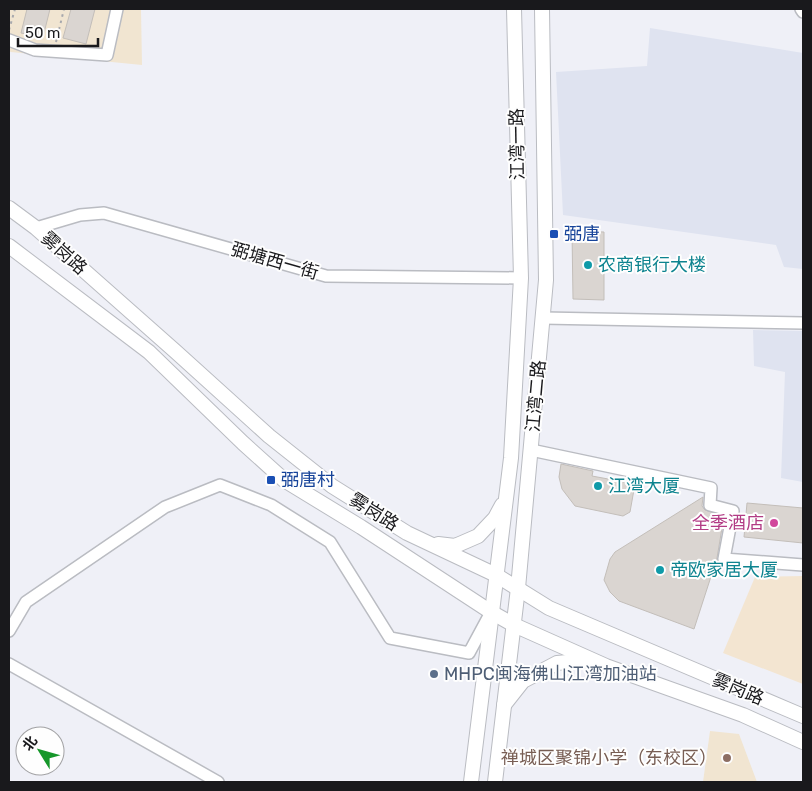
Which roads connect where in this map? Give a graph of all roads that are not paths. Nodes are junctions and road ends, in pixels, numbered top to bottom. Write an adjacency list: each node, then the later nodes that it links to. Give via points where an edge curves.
1 (117, 9): 6 (street, via 107,55 35,50)
2 (514, 9): 10 (main road, 江湾一路)
3 (542, 9): 11 (main road, 江湾二路, via 546,280)
4 (801, 9): 5 (street)
5 (803, 12)
6 (9, 40)
7 (9, 208): 8 (main road, 雾岗路)
8 (36, 228): 10 (street, 弼塘西一街, via 104,213 326,276); 15 (main road, 雾岗路, via 269,436 332,486)
9 (9, 246): 19 (main road, 雾岗路, via 149,352 284,480)
10 (520, 278): 14 (main road, 江湾二路, via 511,458)
11 (543, 318): 12 (street); 13 (main road, 江湾二路)
12 (803, 323)
13 (531, 450): 16 (street, via 711,488 710,505 734,511 724,559); 18 (main road, 江湾二路)
14 (506, 496): 15 (main road, via 495,518 478,536 455,546); 17 (main road, 江湾二路)
15 (427, 542): 17 (main road, 雾岗路)
16 (803, 565)
17 (496, 576): 18 (main road, 雾岗路); 19 (main road, 江湾二路)
18 (518, 588): 20 (main road, 江湾二路); 25 (main road, 雾岗路, via 549,608)
19 (492, 612): 20 (main road, 雾岗路); 21 (street, via 469,653 390,638 330,542 271,505 220,485 166,507 26,602); 28 (main road, 江湾二路)
20 (514, 625): 22 (main road, 雾岗路); 24 (main road, 江湾二路)
21 (9, 631)
22 (591, 659): 24 (main road, via 557,663 523,681); 26 (main road, 雾岗路, via 743,715)
23 (9, 664): 27 (street)
24 (504, 706): 29 (main road, 江湾二路)
25 (803, 716)
26 (803, 742)
27 (218, 782)
28 (471, 782)
29 (495, 782)

